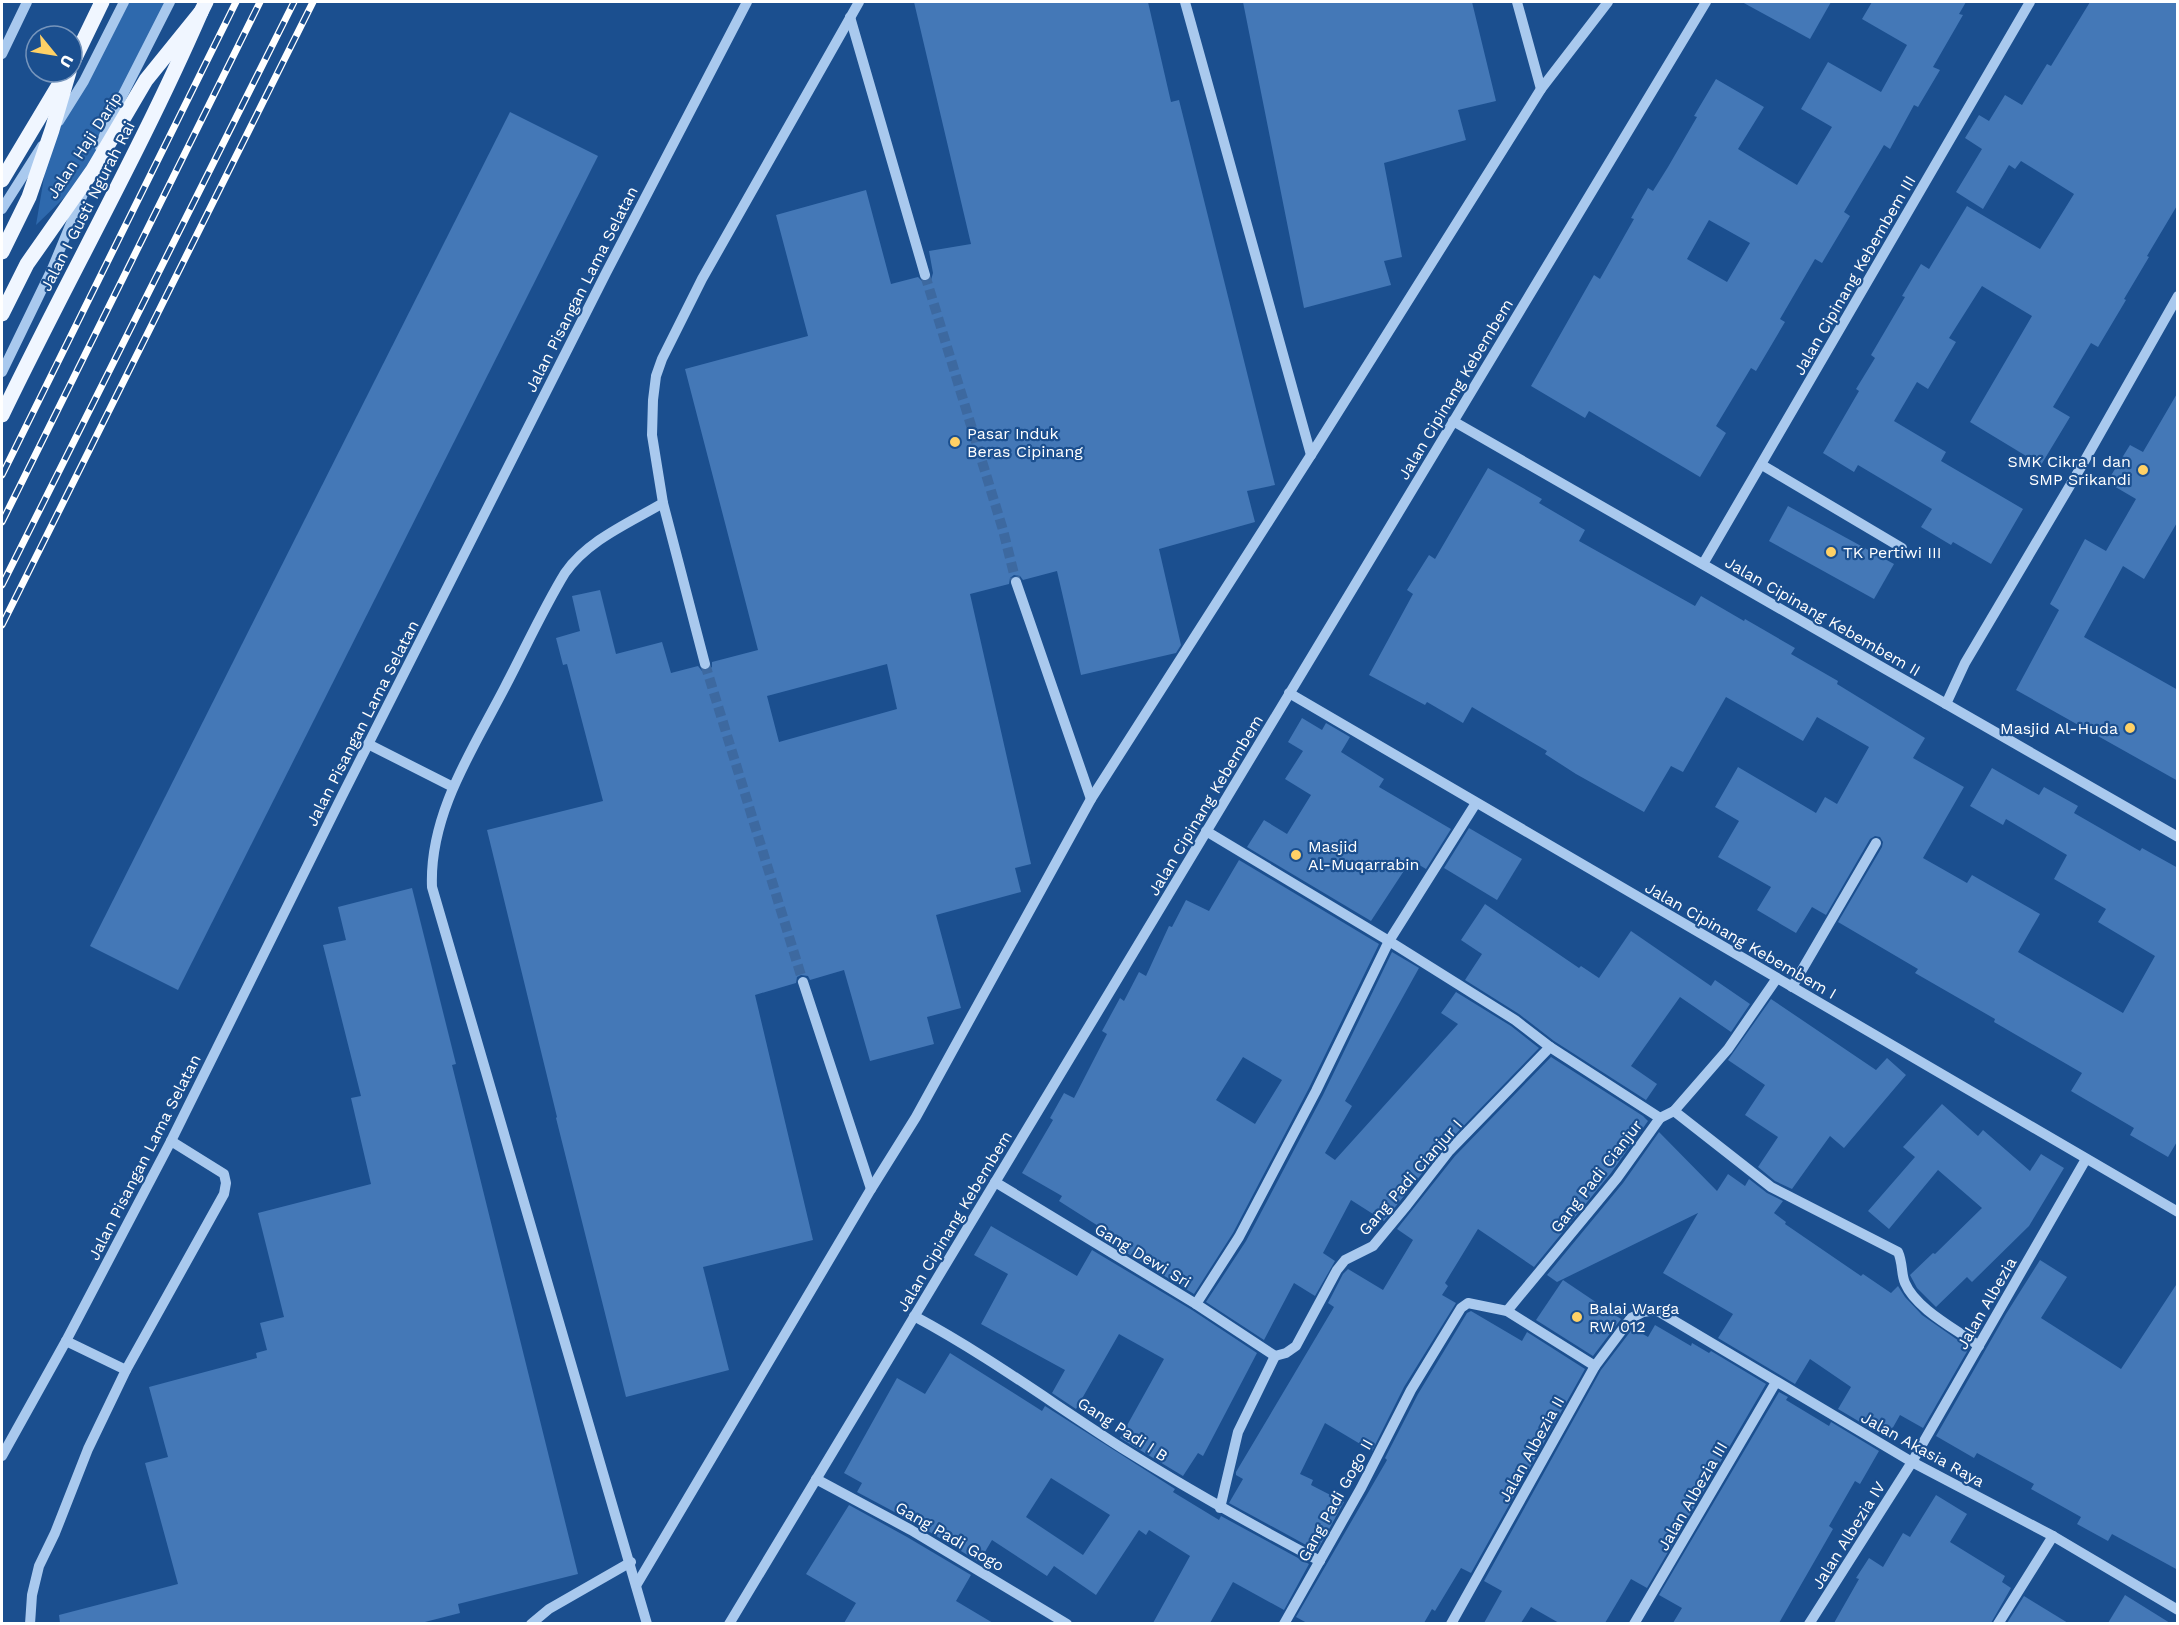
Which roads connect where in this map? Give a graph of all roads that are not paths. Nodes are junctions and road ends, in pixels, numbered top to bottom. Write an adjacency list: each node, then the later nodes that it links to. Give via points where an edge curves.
1 (27, 2): 15 (street)
2 (102, 2): 14 (main road)
3 (124, 2): 19 (street, via 84,81)
4 (170, 2): 20 (street, via 109,122)
5 (747, 2): 39 (street, Jalan Pisangan Lama Selatan)
6 (859, 2): 13 (street)
7 (1185, 2): 30 (street)
8 (1516, 2): 18 (street)
9 (1608, 2): 18 (street)
10 (1706, 2): 29 (street, Jalan Cipinang Kebembem)
11 (2030, 2): 31 (street, Jalan Cipinang Kebembem III)
12 (203, 7): 20 (main road, Jalan Haji Darip, via 146,80); 28 (main road, Jalan I Gusti Ngurah Rai, via 175,71)
13 (850, 17): 24 (street); 32 (street, via 702,279 662,359 656,376 652,435)
14 (84, 39)
15 (2, 54)
16 (61, 84): 21 (main road)
17 (65, 84): 19 (main road, Jalan Haji Darip)
18 (1541, 89): 30 (street)
19 (52, 130): 22 (street); 23 (main road, Jalan Haji Darip, via 29,197)
20 (93, 170): 26 (main road, Jalan Haji Darip, via 27,264); 27 (street, via 52,269)
21 (2, 180)
22 (2, 209)
23 (2, 252)
24 (925, 275)
25 (2178, 296): 38 (street, via 1965,663)
26 (2, 314)
27 (2, 372)
28 (2, 416)
29 (1453, 421): 34 (street, Jalan Cipinang Kebembem II); 37 (street, Jalan Cipinang Kebembem)
30 (1311, 455): 41 (street)
31 (1762, 465): 33 (street); 34 (street, Jalan Cipinang Kebembem III)
32 (663, 503): 36 (street); 40 (street, via 599,540 572,564)
33 (1902, 548)
34 (1703, 564): 38 (street, Jalan Cipinang Kebembem II)
35 (1016, 582): 41 (street)
36 (705, 664)
37 (1289, 693): 42 (street, Jalan Cipinang Kebembem I); 43 (street, Jalan Cipinang Kebembem)
38 (1946, 704): 44 (street, Jalan Cipinang Kebembem II)
39 (368, 744): 40 (street); 53 (street, Jalan Pisangan Lama Selatan)
40 (453, 787): 74 (street, via 435,839 432,887)
41 (1091, 799): 56 (street, via 916,1117)
42 (1476, 802): 46 (street); 47 (street, Jalan Cipinang Kebembem I)
43 (1206, 831): 46 (street); 55 (street, Jalan Cipinang Kebembem)
44 (2178, 837)
45 (1876, 843): 49 (street)
46 (1389, 941): 50 (street, via 1515,1020); 58 (street, via 1245,1227)
47 (1777, 978): 49 (street, Jalan Cipinang Kebembem I); 51 (street, Gang Padi Cianjur, via 1728,1048)
48 (803, 981): 56 (street)
49 (1792, 987): 54 (street, Jalan Cipinang Kebembem I)
50 (1550, 1047): 52 (street); 64 (street, Gang Padi Cianjur I, via 1449,1151 1372,1246 1345,1260 1296,1346)
51 (1674, 1111): 52 (street, Gang Padi Cianjur); 63 (street, via 1771,1187 1898,1251 1904,1281 1914,1298)
52 (1660, 1118): 60 (street, Gang Padi Cianjur, via 1617,1178)
53 (171, 1141): 62 (street, Jalan Pisangan Lama Selatan); 66 (street, via 224,1174 224,1194)
54 (2086, 1159): 57 (street, Jalan Cipinang Kebembem I); 63 (street, Jalan Albezia)
55 (995, 1182): 58 (street, Gang Dewi Sri); 61 (street, Jalan Cipinang Kebembem)
56 (871, 1189): 75 (street)
57 (2178, 1212)
58 (1196, 1304): 64 (street, Gang Dewi Sri)
59 (1656, 1310): 65 (street, Jalan Albezia II, via 1631,1318); 67 (street, Jalan Akasia Raya)
60 (1506, 1311): 65 (street, Gang Padi Gogo II); 73 (street, Gang Padi Gogo II, via 1468,1303 1461,1308 1411,1390)
61 (914, 1316): 70 (street, Jalan Cipinang Kebembem); 71 (street, Gang Padi I B)
62 (66, 1341): 66 (street); 68 (street, Jalan Pisangan Lama Selatan)
63 (1979, 1346): 69 (street, Jalan Albezia)
64 (1275, 1356): 71 (street, via 1238,1432)
65 (1595, 1366): 84 (street, Jalan Albezia II)
66 (126, 1370): 78 (street, via 39,1566)
67 (1776, 1382): 69 (street, Jalan Akasia Raya); 85 (street, Jalan Albezia III)
68 (2, 1456)
69 (1911, 1462): 72 (street, Jalan Akasia Raya); 86 (street, Jalan Albezia IV)
70 (816, 1479): 77 (street, Gang Padi Gogo, via 911,1530); 81 (street, Jalan Cipinang Kebembem)
71 (1220, 1508): 73 (street, Gang Padi I B)
72 (2053, 1536): 76 (street, Jalan Akasia Raya); 87 (street)
73 (1320, 1561): 83 (street, Gang Padi Gogo II)
74 (631, 1562): 75 (street); 79 (street, via 549,1608)
75 (637, 1584): 80 (street)
76 (2178, 1610)
77 (1054, 1620): 82 (street, Gang Padi Gogo)
78 (30, 1623)
79 (531, 1623)
80 (647, 1623)
81 (729, 1623)
82 (1067, 1623)
83 (1284, 1623)
84 (1451, 1623)
85 (1634, 1623)
86 (1809, 1623)
87 (1998, 1623)

